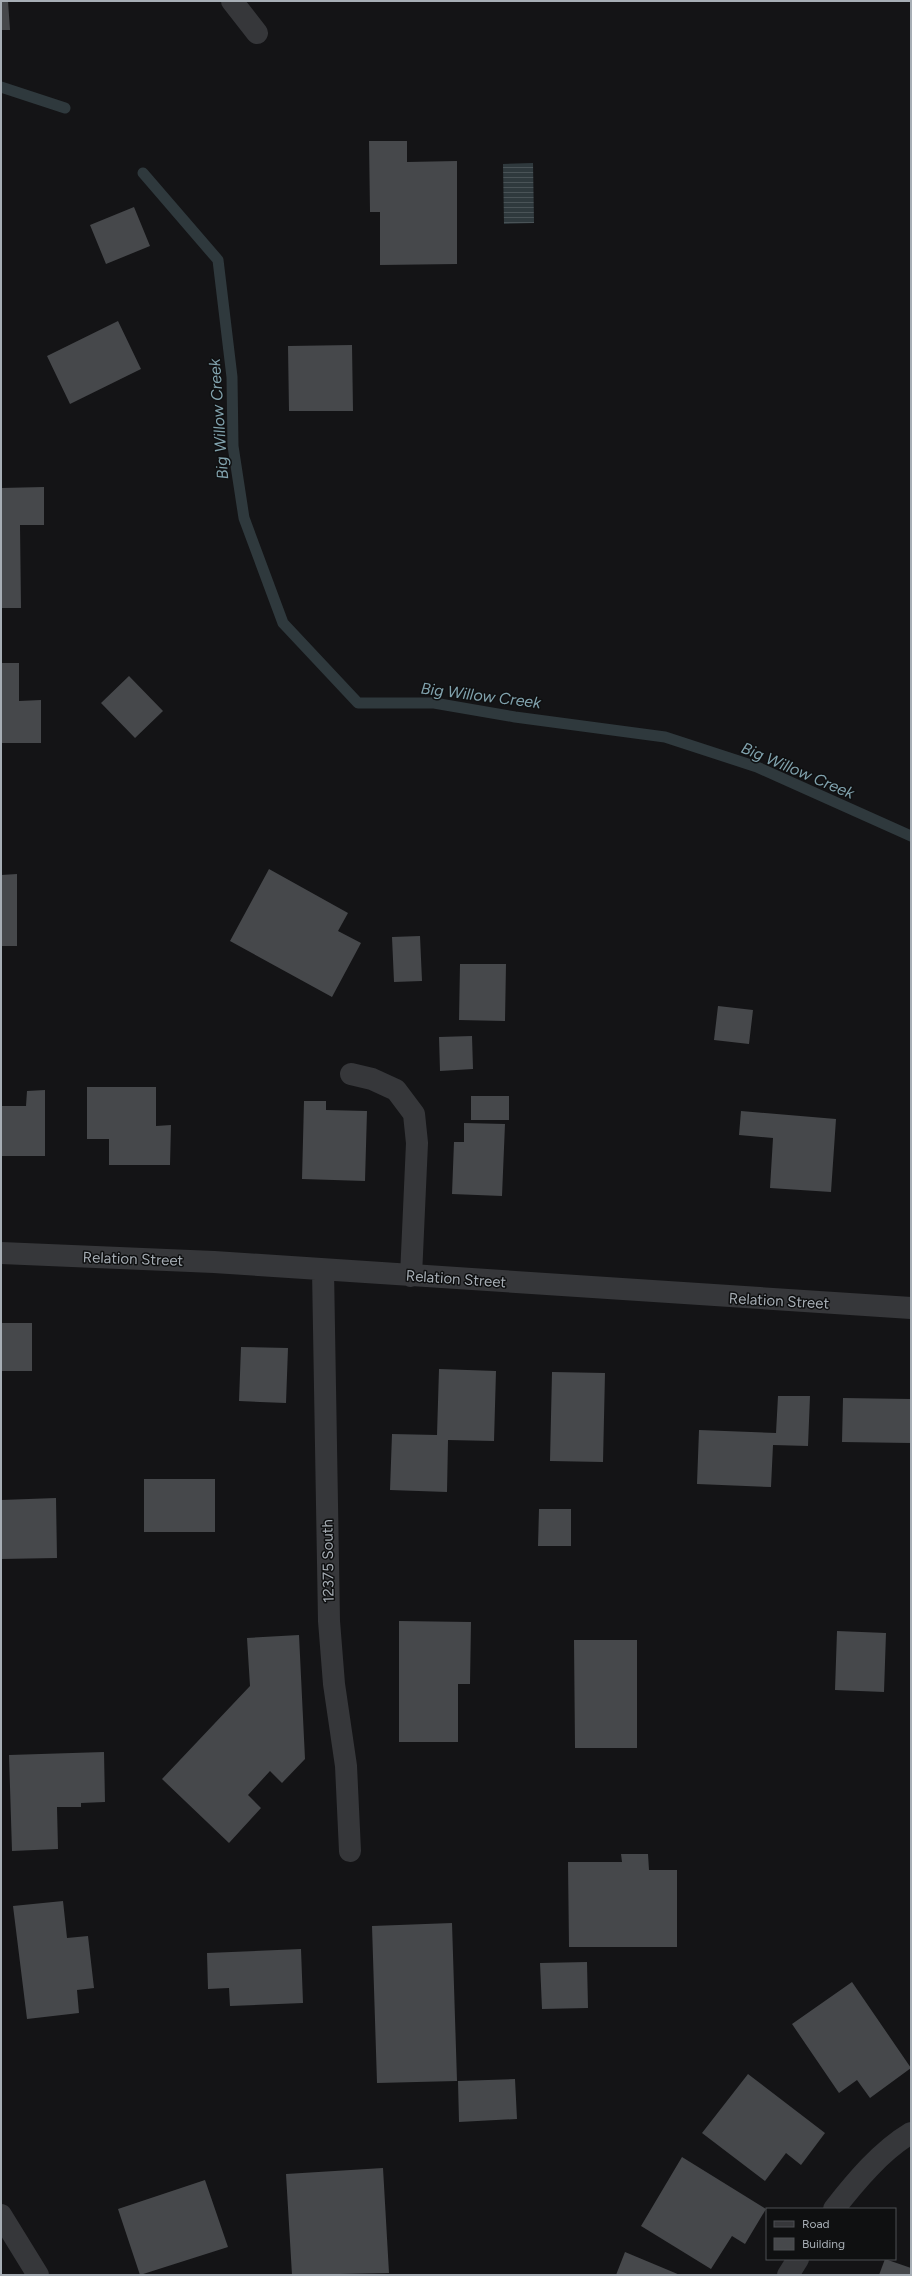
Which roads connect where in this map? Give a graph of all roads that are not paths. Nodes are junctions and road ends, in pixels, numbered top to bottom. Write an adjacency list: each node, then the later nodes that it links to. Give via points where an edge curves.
1 (232, 1): 2 (street)
2 (257, 33)
3 (351, 1074): 6 (street, via 372,1078 396,1090 414,1114 417,1143)
4 (1, 1253): 5 (street, Relation Street, via 214,1262)
5 (323, 1270): 6 (street, Relation Street); 8 (street, 12375 South, via 329,1621 334,1684 346,1766)
6 (411, 1276): 7 (street, Relation Street)
7 (911, 1308)
8 (350, 1851)
9 (911, 2133): 10 (street, via 895,2142)
10 (835, 2208)
11 (1, 2215): 13 (street)
12 (797, 2260): 14 (street)
13 (38, 2275)
14 (788, 2275)

